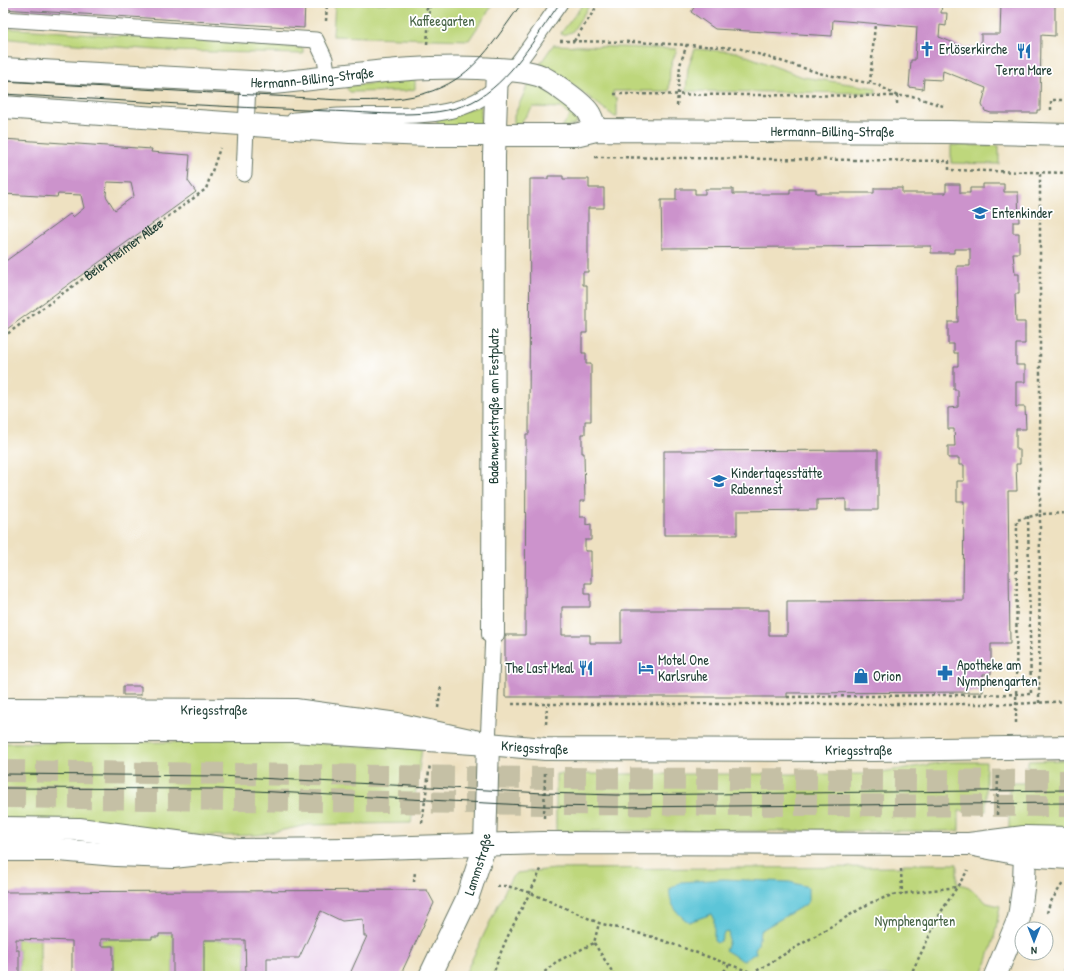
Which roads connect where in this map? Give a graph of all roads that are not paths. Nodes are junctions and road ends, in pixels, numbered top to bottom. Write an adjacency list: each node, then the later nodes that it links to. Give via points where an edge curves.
1 (560, 3): 4 (lane)
2 (3, 20): 5 (lane, via 316,40 325,59)
3 (3, 69): 6 (main road, Hermann-Billing-Straße)
4 (502, 75): 5 (main road, Hermann-Billing-Straße, via 406,68); 8 (lane, via 475,101 446,112); 9 (main road, Hermann-Billing-Straße, via 526,72 548,80 589,112); 10 (main road, Badenwerkstraße am Festplatz)
5 (328, 77): 6 (main road, Hermann-Billing-Straße)
6 (248, 83): 8 (lane)
7 (3, 107): 8 (main road, Hermann-Billing-Straße)
8 (246, 123): 10 (main road, Hermann-Billing-Straße, via 350,132); 12 (lane)
9 (596, 130): 10 (main road, Hermann-Billing-Straße, via 575,135); 11 (main road, Hermann-Billing-Straße, via 898,131)
10 (495, 135): 13 (main road, Badenwerkstraße am Festplatz)
11 (1069, 135)
12 (244, 174)
13 (493, 634): 17 (lane, Badenwerkstraße am Festplatz)
14 (3, 710): 16 (main road, Kriegsstraße, via 295,710)
15 (3, 731): 16 (main road, via 293,731)
16 (433, 736): 17 (main road, Kriegsstraße)
17 (488, 744): 18 (main road, Kriegsstraße, via 546,749 875,750); 22 (main road, Lammstraße)
18 (1069, 747)
19 (3, 828): 24 (main road, via 79,829)
20 (1069, 838): 21 (main road, via 1024,837)
21 (969, 844): 22 (main road); 25 (main road)
22 (485, 845): 24 (main road); 27 (main road, Lammstraße, via 471,886)
23 (3, 850): 24 (main road, via 59,850 116,856 172,857)
24 (237, 850)
25 (1025, 855): 26 (main road); 28 (main road, via 1019,918)
26 (1069, 858)
27 (430, 976)
28 (995, 976)

